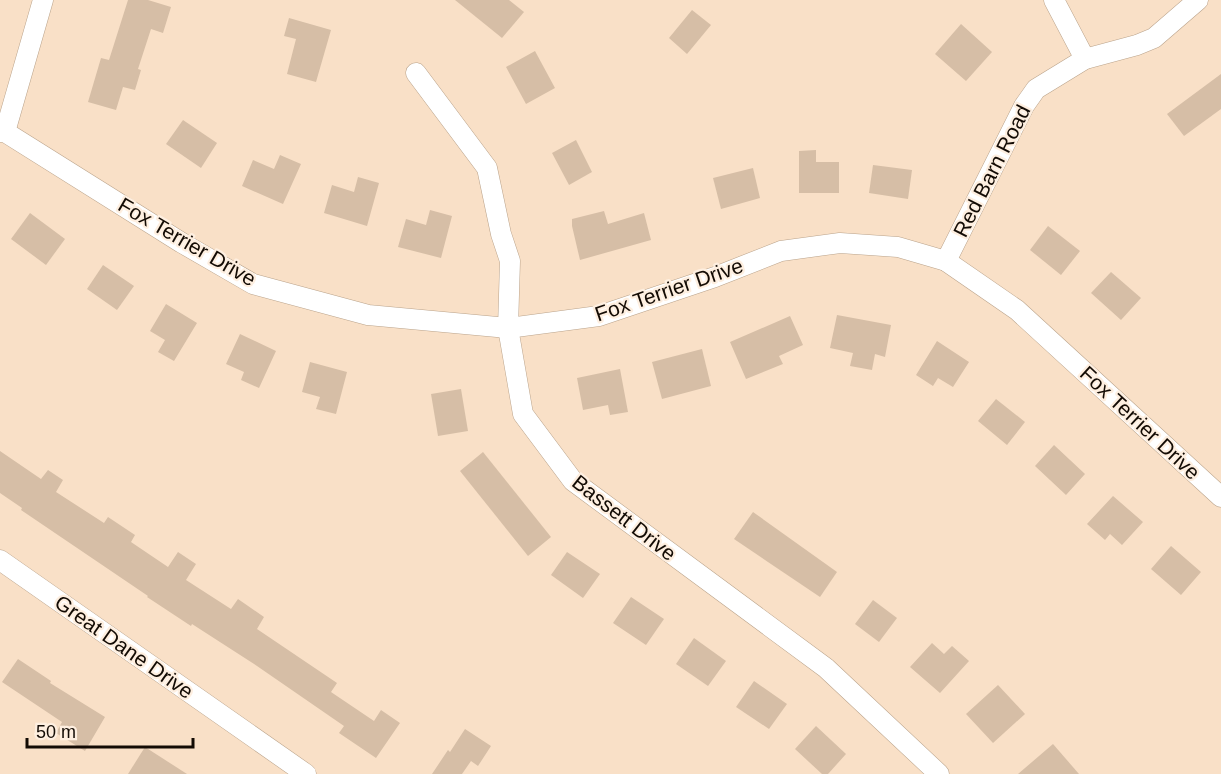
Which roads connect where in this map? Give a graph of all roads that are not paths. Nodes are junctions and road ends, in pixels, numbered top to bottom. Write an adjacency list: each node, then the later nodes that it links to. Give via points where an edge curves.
1 (43, 0): 6 (street)
2 (1054, 0): 4 (street)
3 (1198, 0): 4 (street, Red Barn Road, via 1154,38)
4 (1085, 59): 7 (street, Red Barn Road, via 1036,89 1024,106)
5 (416, 73): 8 (street, Bassett Drive, via 487,168 510,261)
6 (2, 132): 8 (street, Fox Terrier Drive, via 253,284 368,315)
7 (946, 261): 8 (street, Fox Terrier Drive, via 898,247 840,243 781,251 599,316); 9 (street, Fox Terrier Drive, via 1017,310)
8 (508, 328): 12 (street, Bassett Drive, via 523,414 573,481 826,668)
9 (1221, 497)
10 (0, 560): 11 (street, Great Dane Drive)
11 (306, 774)
12 (939, 774)

